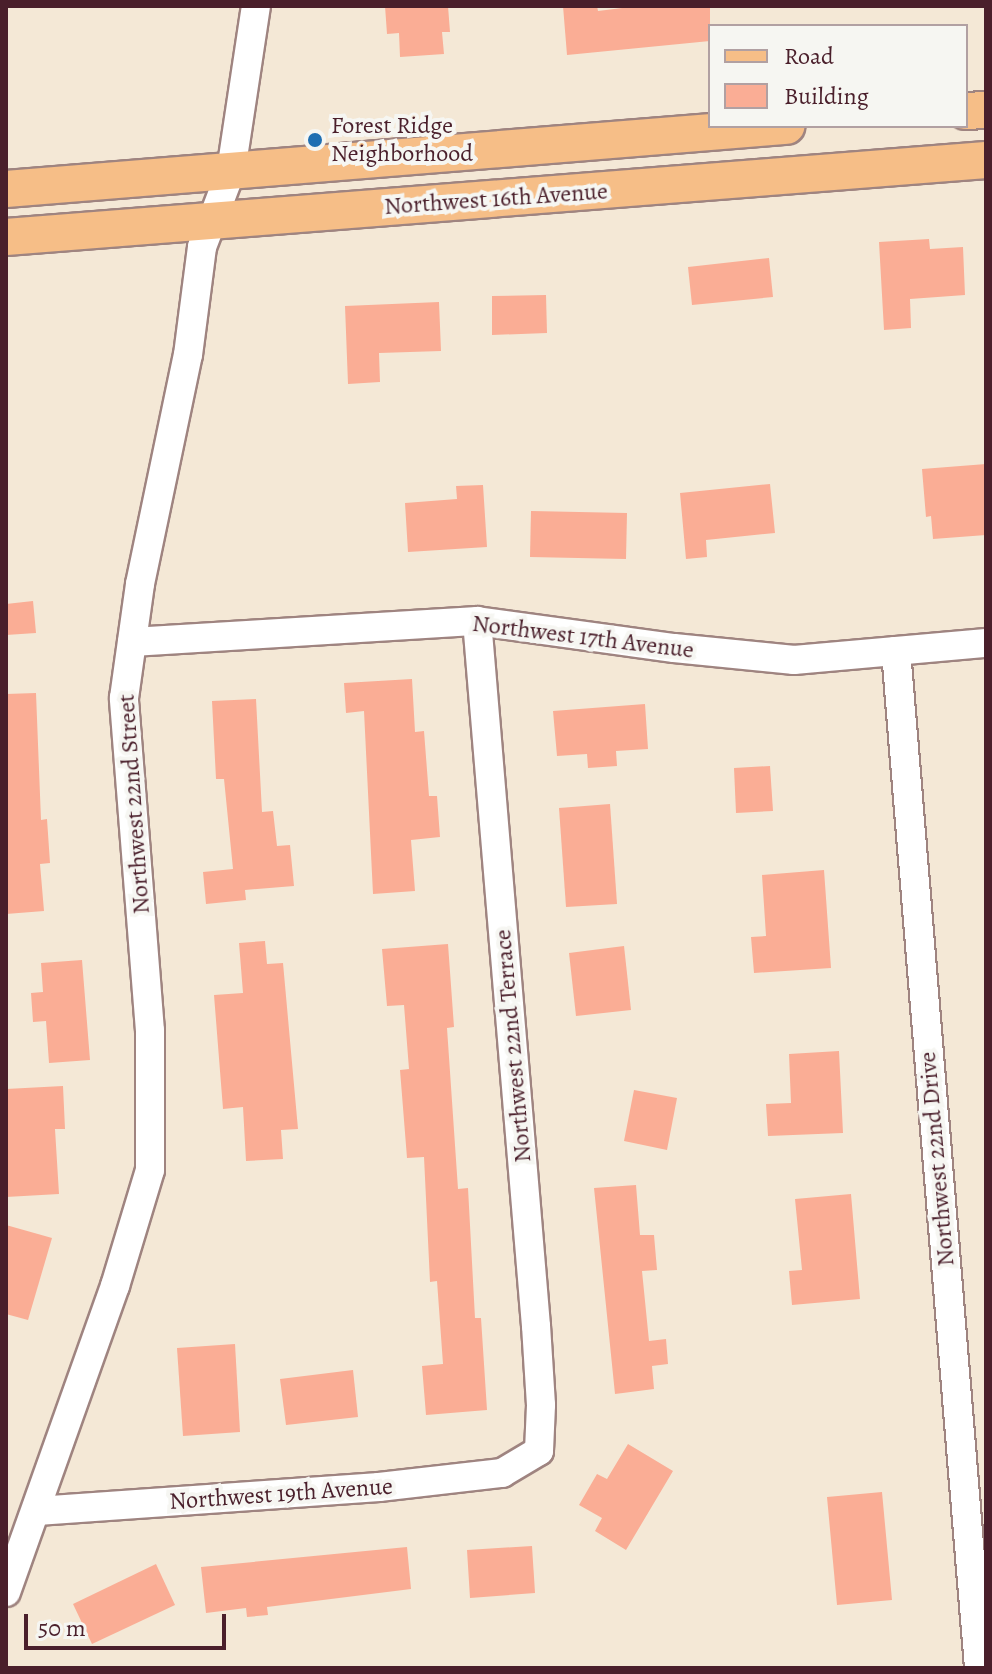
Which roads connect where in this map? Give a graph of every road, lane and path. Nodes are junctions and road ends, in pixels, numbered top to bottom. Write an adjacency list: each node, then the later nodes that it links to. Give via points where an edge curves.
1 (256, 6): 5 (street, Northwest 22nd Street)
2 (762, 128): 5 (main road, Northwest 16th Avenue)
3 (774, 128): 6 (main road)
4 (986, 160): 6 (main road, Northwest 16th Avenue)
5 (231, 171): 7 (main road, Northwest 16th Avenue); 8 (street, Northwest 22nd Street)
6 (779, 177): 8 (main road, Northwest 16th Avenue)
7 (6, 189)
8 (213, 219): 9 (main road, Northwest 16th Avenue); 11 (street, Northwest 22nd Street, via 202,247 188,355)
9 (6, 237)
10 (477, 621): 11 (street, Northwest 17th Avenue); 13 (street, Northwest 17th Avenue, via 794,660); 14 (street, Northwest 22nd Terrace, via 541,1405 539,1451)
11 (132, 642): 15 (street, Northwest 22nd Street, via 124,698 150,1031 150,1170)
12 (986, 643): 13 (street, Northwest 17th Avenue)
13 (896, 651): 17 (street, Northwest 22nd Drive)
14 (521, 1462): 15 (street, Northwest 19th Avenue, via 502,1473 379,1487)
15 (37, 1511): 16 (street, Northwest 22nd Street)
16 (6, 1592)
17 (979, 1668)

